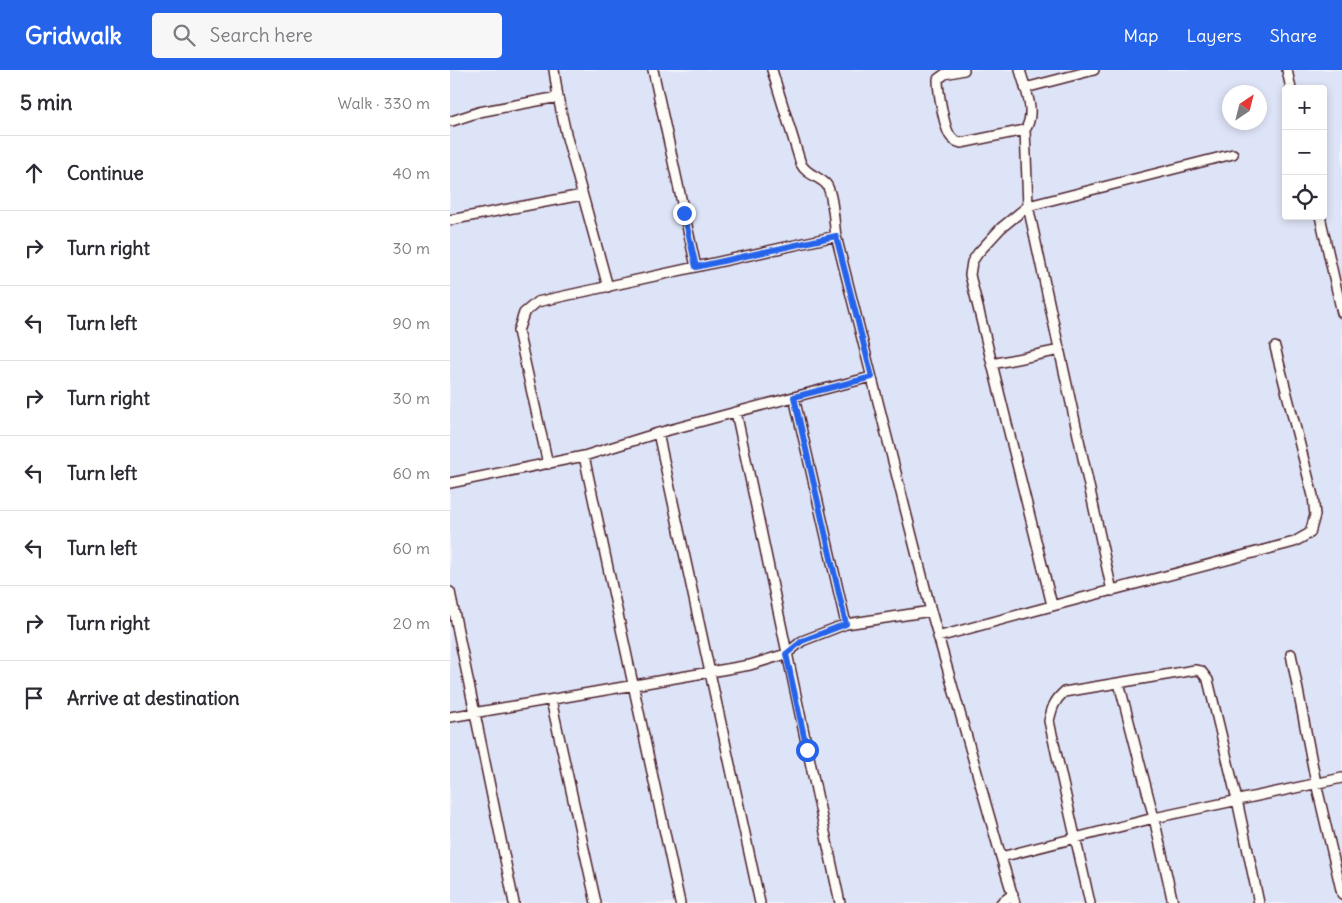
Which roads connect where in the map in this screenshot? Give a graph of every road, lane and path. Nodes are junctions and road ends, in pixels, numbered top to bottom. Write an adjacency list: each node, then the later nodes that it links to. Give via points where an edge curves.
1 (554, 70): 10 (lane)
2 (653, 70): 19 (lane)
3 (772, 70): 18 (lane, via 801,164 829,190)
4 (964, 70): 12 (lane, via 938,79 938,91 951,137 961,144)
5 (1020, 70): 9 (lane)
6 (1095, 70): 9 (lane)
7 (1287, 70): 8 (lane)
8 (1290, 85)
9 (1025, 88): 12 (lane, via 1032,112)
10 (558, 96): 11 (lane, via 479,112); 14 (lane)
11 (452, 121)
12 (1025, 130): 15 (lane)
13 (1233, 154): 15 (lane)
14 (582, 195): 16 (lane); 20 (lane)
15 (1028, 206): 23 (lane); 24 (lane, via 1001,228 972,262 970,275)
16 (450, 220)
17 (1321, 220): 21 (lane)
18 (836, 236): 19 (lane); 25 (lane)
19 (696, 267): 20 (lane)
20 (608, 286): 30 (lane, via 537,302 524,314 518,331)
21 (1342, 313)
22 (1275, 347): 32 (lane, via 1313,496 1314,515 1310,533 1294,542)
23 (1060, 350): 24 (lane); 32 (lane)
24 (992, 364): 34 (lane)
25 (872, 377): 26 (lane); 35 (lane)
26 (794, 397): 27 (lane); 36 (lane)
27 (736, 412): 28 (lane); 38 (lane)
28 (658, 433): 29 (lane); 40 (lane)
29 (584, 456): 30 (lane); 42 (lane)
30 (548, 464): 31 (lane)
31 (450, 483)
32 (1112, 590): 34 (lane)
33 (450, 592): 44 (lane)
34 (1052, 605): 37 (lane)
35 (931, 611): 36 (lane); 37 (lane)
36 (846, 624): 38 (lane, via 802,641)
37 (938, 637): 51 (lane)
38 (786, 654): 40 (lane, via 750,665); 58 (lane)
39 (1291, 654): 47 (lane)
40 (709, 672): 42 (lane); 57 (lane)
41 (1119, 683): 48 (lane, via 1195,670 1206,675); 49 (lane); 50 (lane, via 1064,692 1052,706 1048,721)
42 (634, 686): 43 (lane); 56 (lane)
43 (550, 700): 44 (lane); 55 (lane)
44 (474, 714): 45 (lane); 54 (lane)
45 (450, 717)
46 (1342, 778): 47 (lane)
47 (1316, 783): 48 (lane); 52 (lane)
48 (1237, 800): 49 (lane); 62 (lane)
49 (1154, 818): 50 (lane); 61 (lane)
50 (1075, 838): 51 (lane); 60 (lane)
51 (1000, 857): 53 (lane)
52 (1342, 894)
53 (1014, 898): 59 (lane)
54 (514, 903)
55 (596, 903)
56 (680, 903)
57 (760, 903)
58 (840, 903)
59 (1001, 903)
60 (1090, 903)
61 (1173, 903)
62 (1259, 903)

